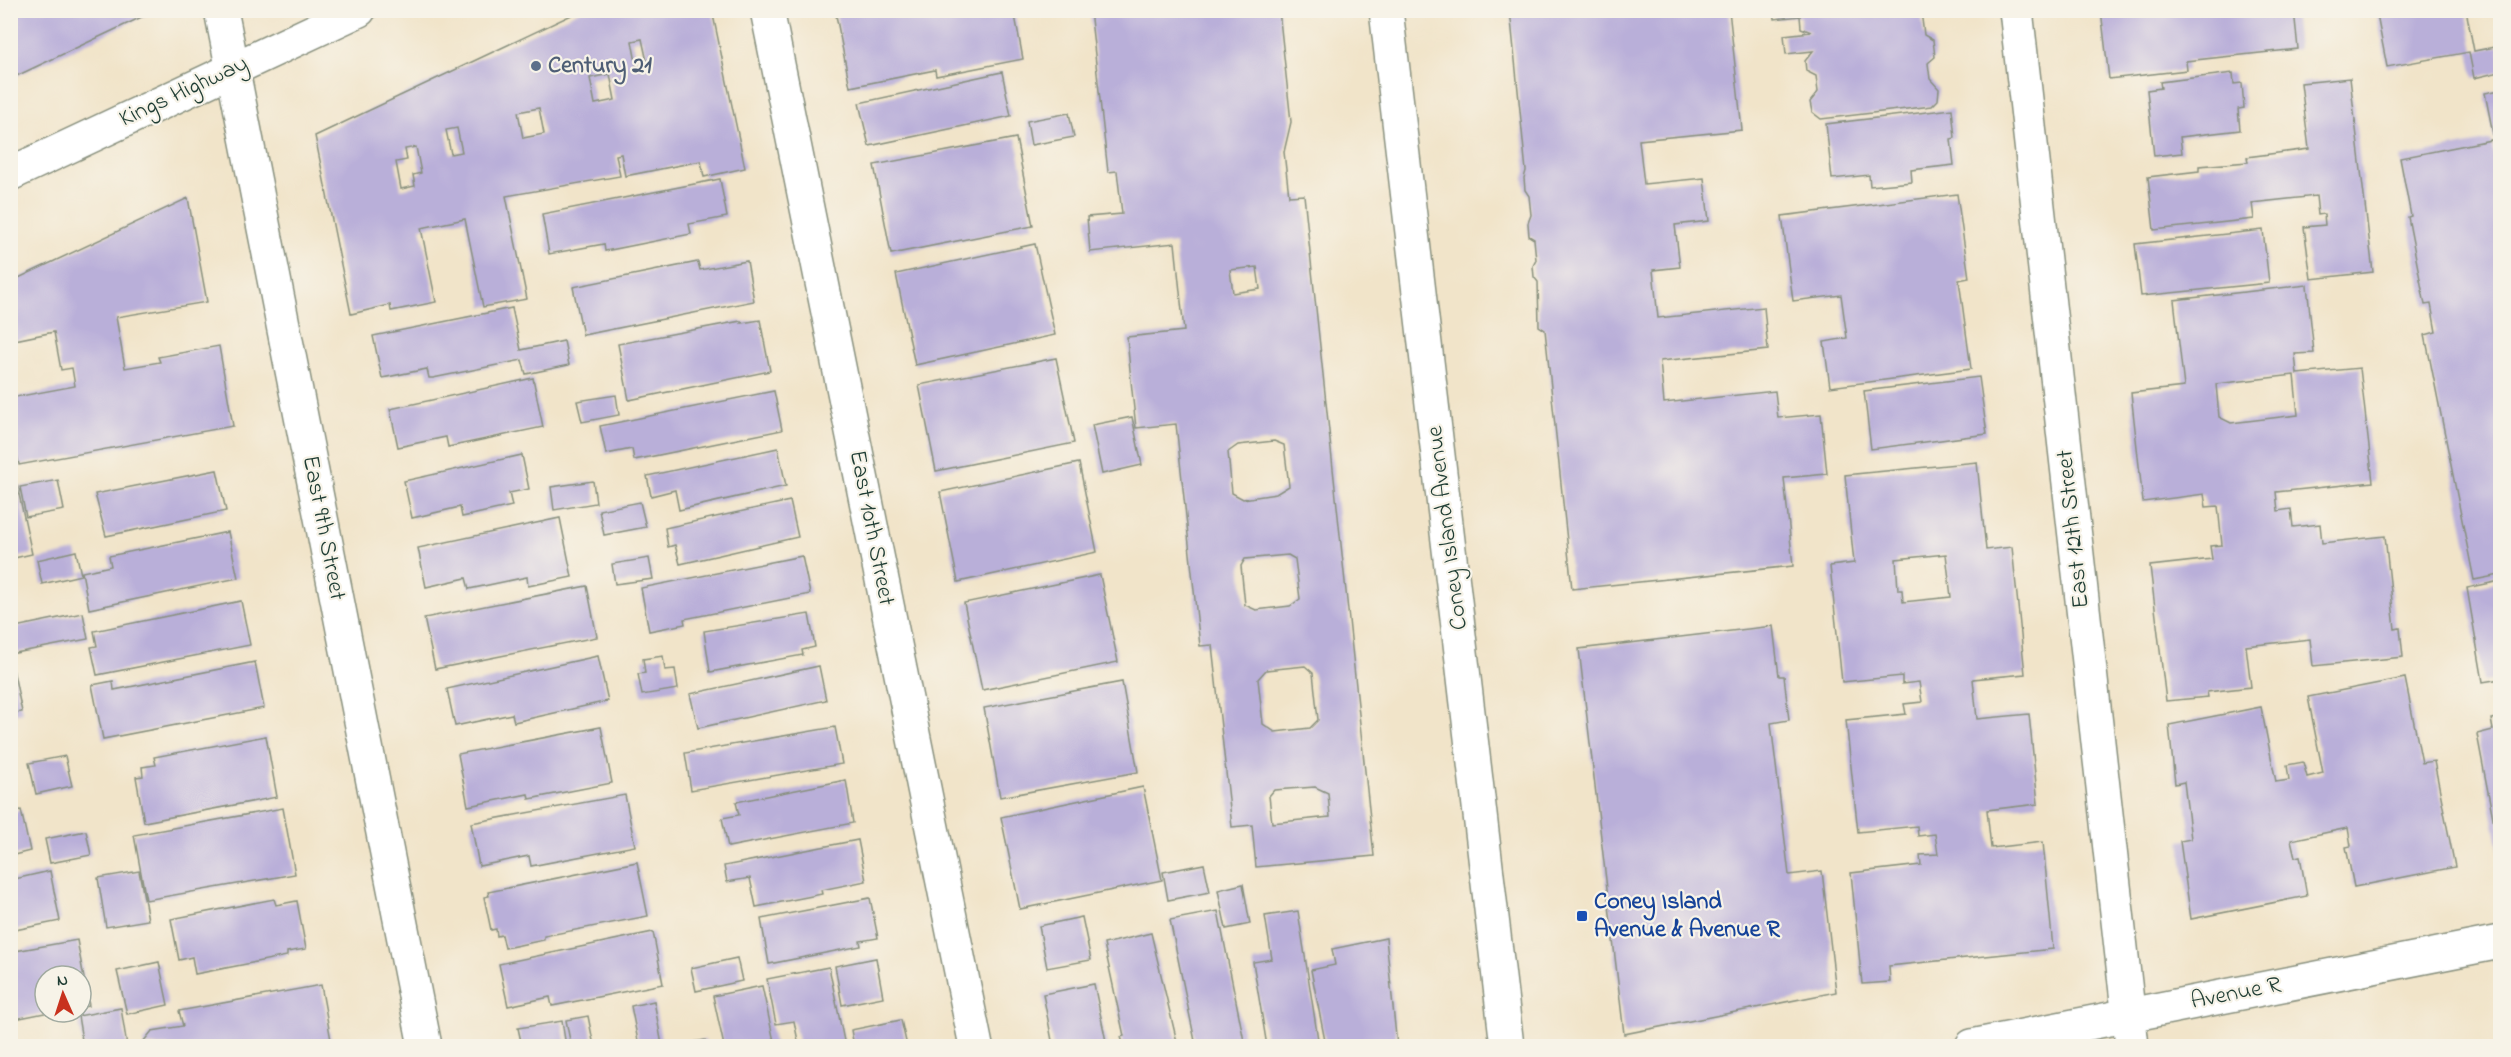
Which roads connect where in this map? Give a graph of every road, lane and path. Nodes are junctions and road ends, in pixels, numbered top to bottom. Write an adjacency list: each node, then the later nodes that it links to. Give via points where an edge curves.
1 (221, 10): 6 (street, East 9th Street)
2 (359, 10): 6 (street, Kings Highway)
3 (767, 10): 11 (street, East 10th Street)
4 (1386, 10): 12 (street, Coney Island Avenue)
5 (2016, 10): 9 (street, East 12th Street)
6 (232, 69): 7 (street, Kings Highway); 10 (street, East 9th Street)
7 (10, 174)
8 (2500, 942): 9 (street, Avenue R)
9 (2130, 1031): 13 (street, Avenue R)
10 (425, 1047)
11 (976, 1047)
12 (1507, 1047)
13 (1972, 1047)

